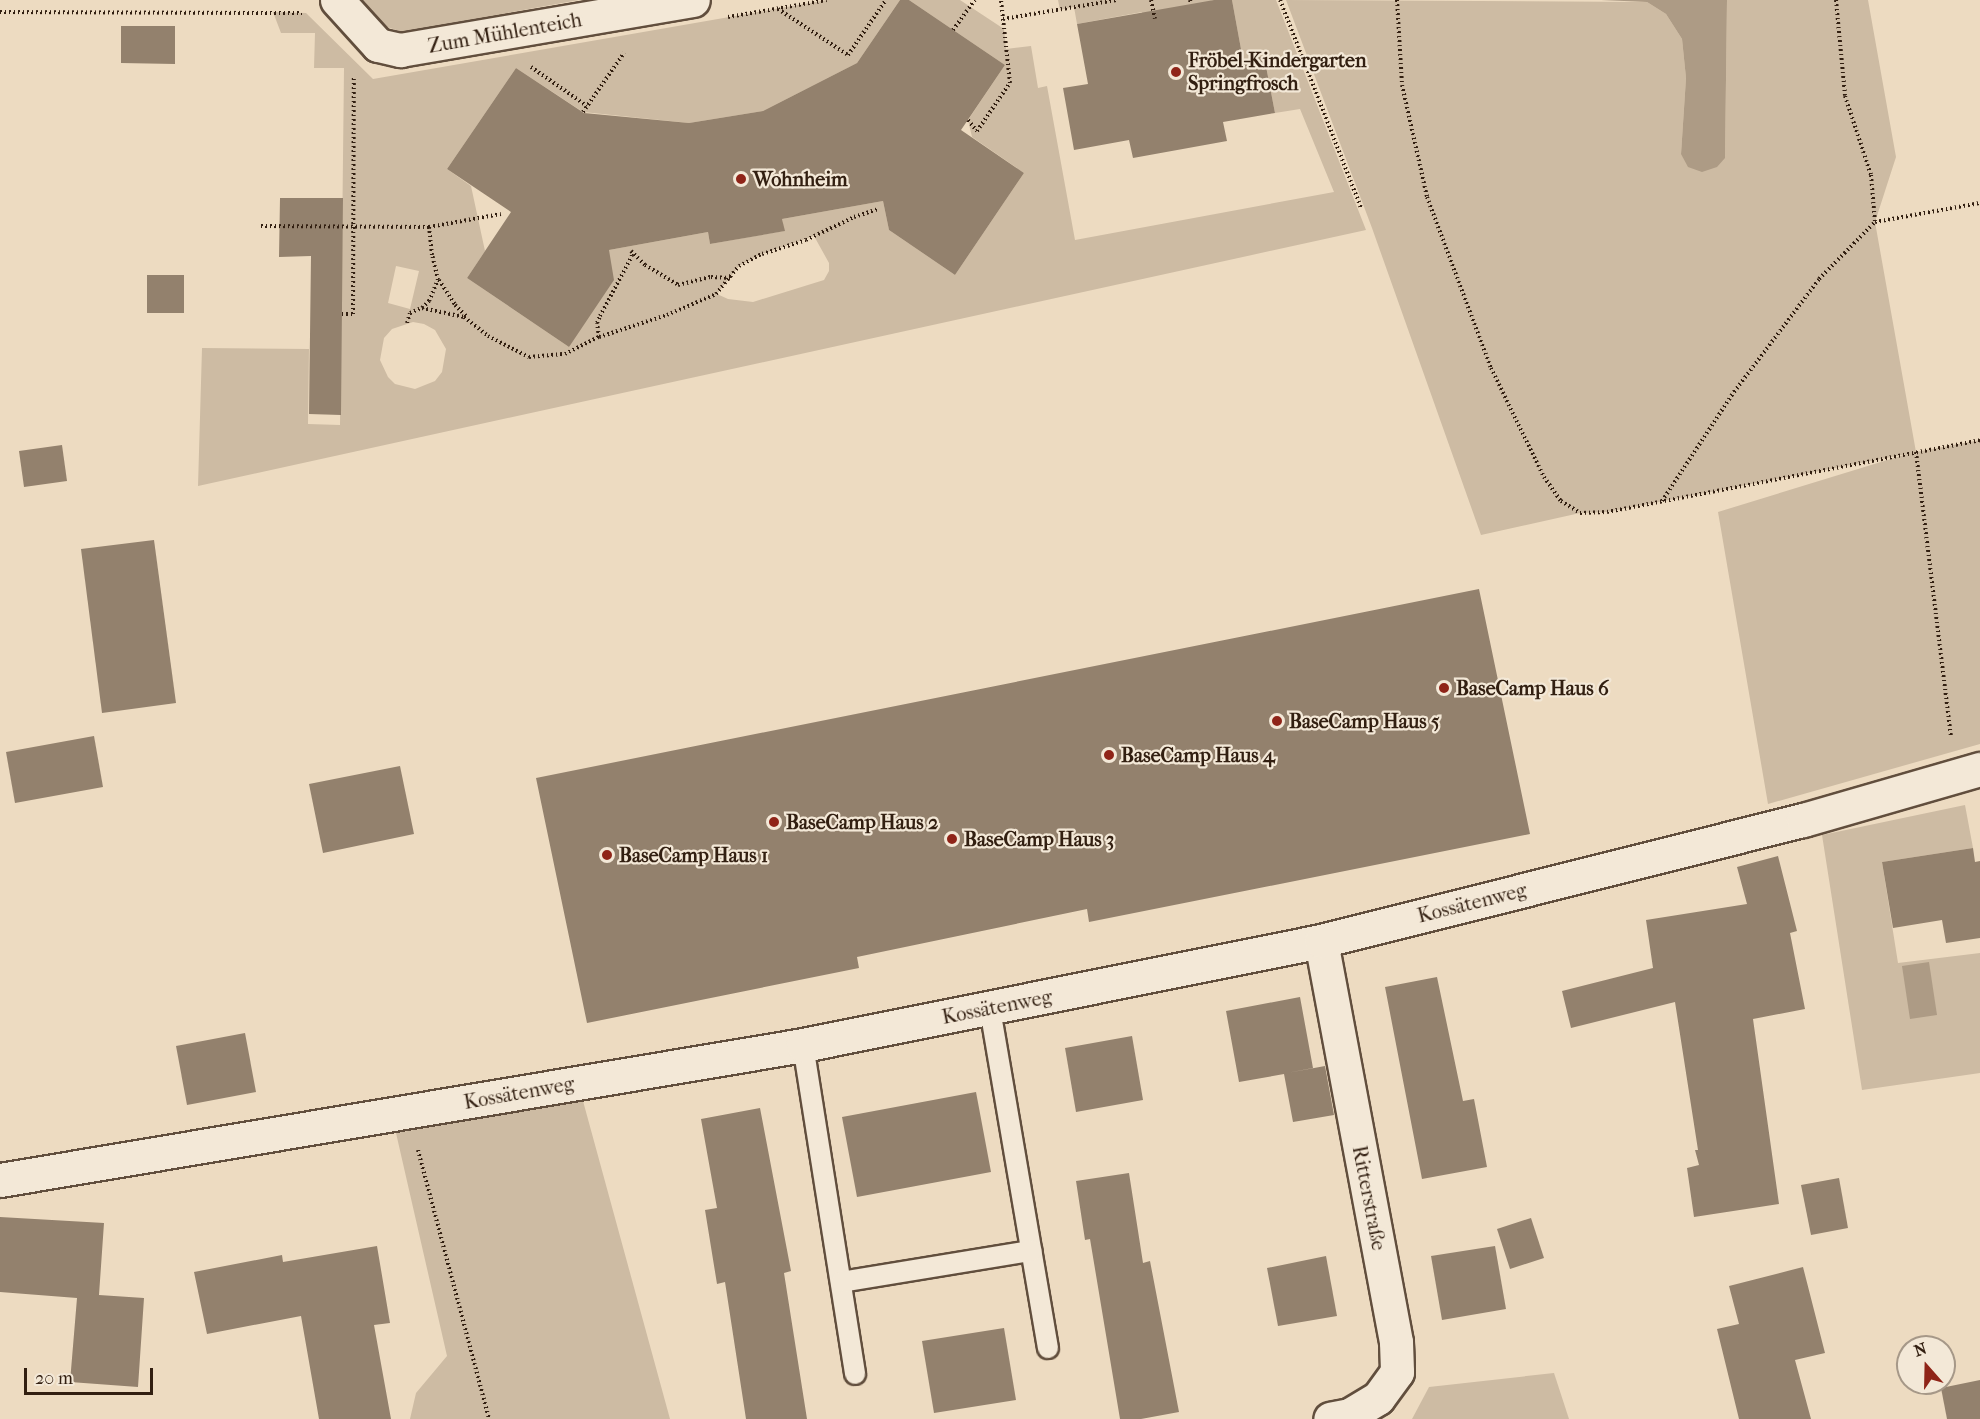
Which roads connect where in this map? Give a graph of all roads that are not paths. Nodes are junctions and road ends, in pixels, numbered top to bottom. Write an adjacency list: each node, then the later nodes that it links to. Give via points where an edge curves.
1 (337, 0): 2 (street, Zum Mühlenteich, via 378,45 400,50)
2 (693, 0)
3 (1968, 772): 4 (street, Kossätenweg, via 1803,820)
4 (1321, 941): 5 (street, Kossätenweg); 12 (street, Ritterstraße, via 1396,1342 1397,1372 1378,1398 1350,1415)
5 (990, 1009): 6 (street, Kossätenweg); 8 (lane)
6 (803, 1045): 7 (street, Kossätenweg); 9 (lane)
7 (0, 1180)
8 (1031, 1251): 9 (lane); 10 (lane)
9 (842, 1282): 11 (lane)
10 (1048, 1348)
11 (855, 1374)
12 (1330, 1419)

